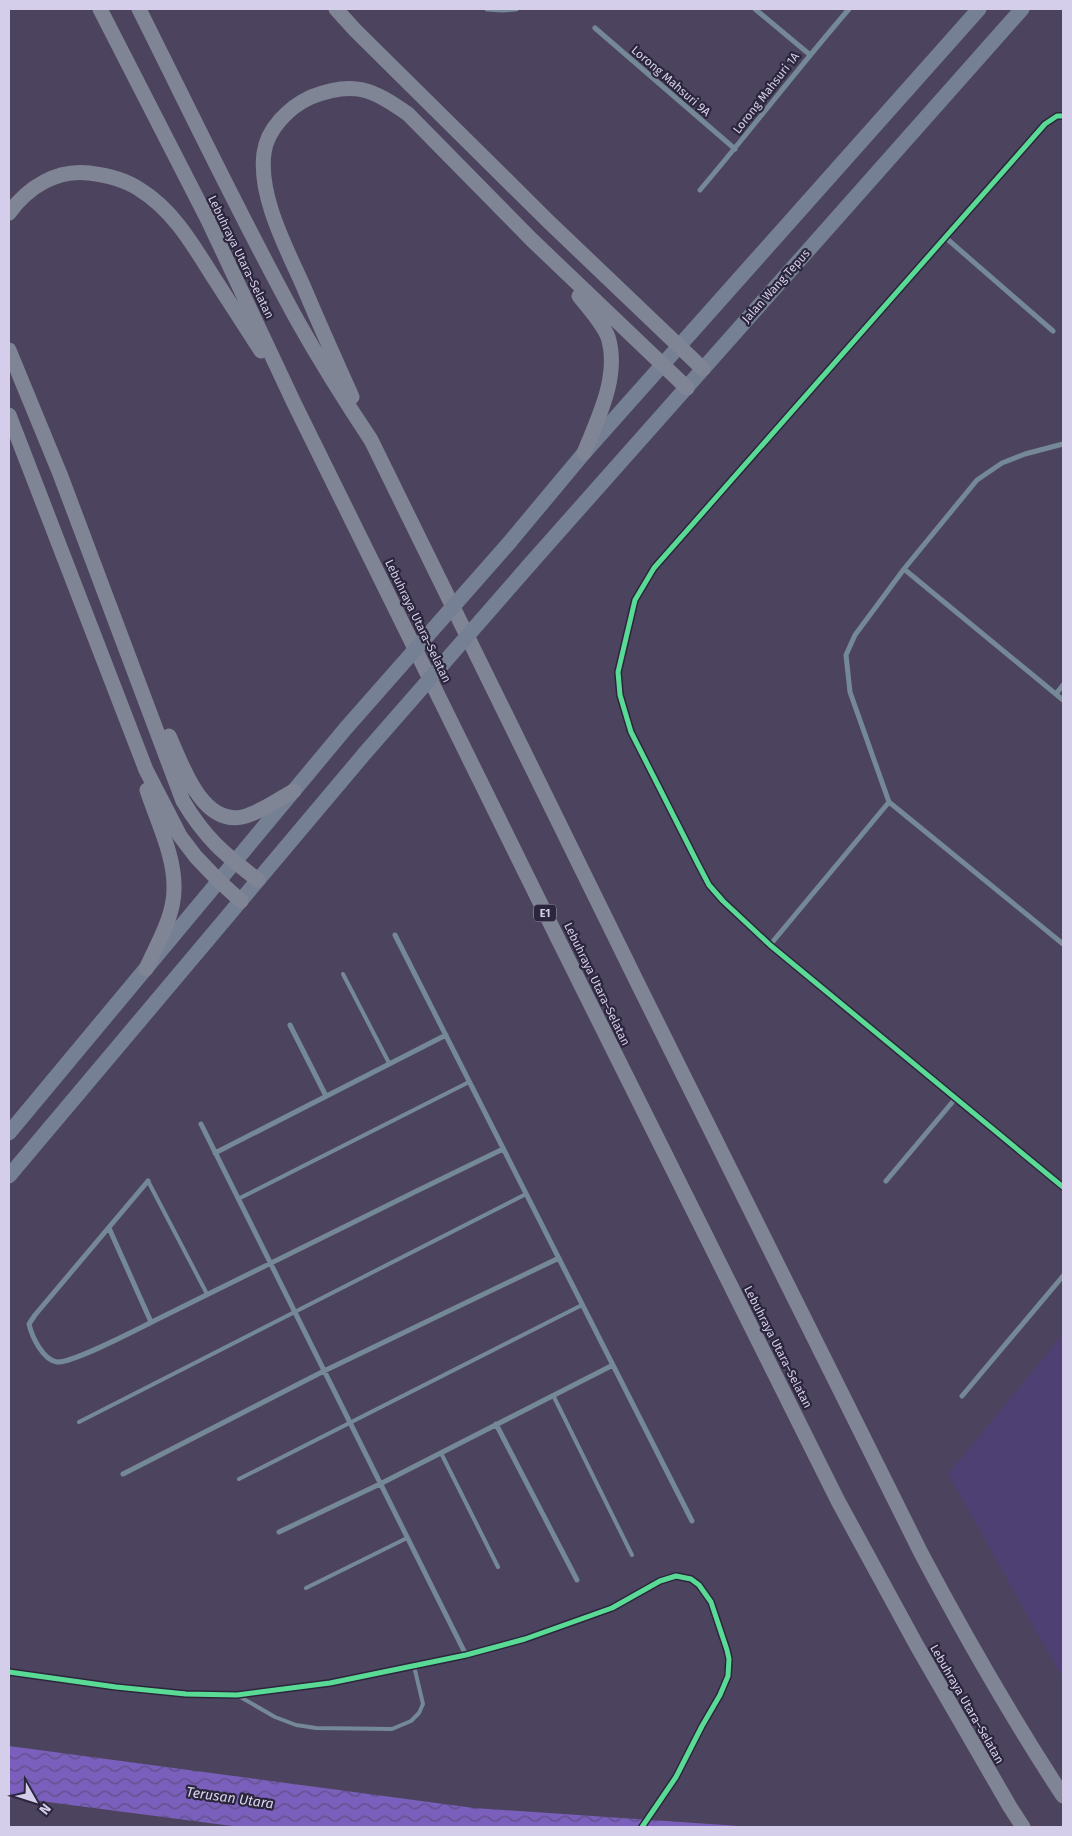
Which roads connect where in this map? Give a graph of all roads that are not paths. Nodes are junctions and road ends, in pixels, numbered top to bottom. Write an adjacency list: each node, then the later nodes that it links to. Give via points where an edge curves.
1 (100, 9): 24 (highway, Lebuhraya Utara–Selatan / E1, via 208,220)
2 (139, 9): 26 (highway, Lebuhraya Utara–Selatan, via 298,321)
3 (336, 9): 19 (highway)
4 (487, 9): 5 (street)
5 (516, 9)
6 (755, 9): 11 (street)
7 (849, 9): 11 (street, Lorong Mahsuri 1A)
8 (979, 9): 19 (main road)
9 (1022, 9): 22 (main road, Jalan Wang Tepus)
10 (595, 28): 13 (street, Lorong Mahsuri 9A)
11 (809, 54): 13 (street, Lorong Mahsuri 1A)
12 (1063, 116): 16 (street, via 1045,124)
13 (735, 149): 14 (street, Lorong Mahsuri 1A)
14 (700, 190)
15 (9, 213): 24 (highway, via 20,198 47,179 75,171 110,176 138,188 178,222)
16 (946, 238): 18 (street); 43 (street, via 654,568 635,600 618,672 620,695 631,732 710,885)
17 (532, 240): 21 (highway); 26 (highway, via 408,114 369,92 350,87 329,90 302,101 273,129 264,153 265,185 274,219); 28 (highway, via 591,310 608,336 611,362 608,390)
18 (1053, 331)
19 (679, 348): 21 (main road); 22 (highway)
20 (9, 350): 30 (highway)
21 (662, 365): 23 (highway); 28 (main road)
22 (703, 369): 23 (main road, Jalan Wang Tepus)
23 (687, 388): 38 (main road, Jalan Wang Tepus, bridge, via 531,563)
24 (294, 403): 94 (highway, Lebuhraya Utara–Selatan / E1, via 838,1501 917,1646)
25 (9, 415): 31 (highway)
26 (371, 440): 92 (highway, Lebuhraya Utara–Selatan, via 921,1553)
27 (1063, 444): 29 (street, via 1002,463 977,480)
28 (584, 453): 35 (main road, bridge)
29 (904, 569): 33 (street); 36 (street, via 855,635 846,654 850,692)
30 (119, 628): 35 (highway, via 192,786 202,801 223,815 240,817); 37 (highway, via 183,801 211,841)
31 (94, 636): 39 (highway, via 146,770 164,807 180,836); 44 (highway, via 172,864 174,890 169,917)
32 (1063, 685): 33 (street)
33 (1056, 694): 34 (street)
34 (1063, 700)
35 (294, 791): 37 (main road)
36 (888, 802): 42 (street); 43 (street)
37 (234, 862): 38 (highway); 39 (main road)
38 (258, 880): 40 (main road, Jalan Wang Tepus)
39 (219, 881): 40 (highway); 44 (main road)
40 (241, 901): 56 (main road, Jalan Wang Tepus)
41 (395, 935): 47 (street)
42 (1063, 944)
43 (770, 945): 51 (street)
44 (146, 968): 53 (main road)
45 (343, 974): 48 (lane)
46 (290, 1024): 50 (street)
47 (446, 1035): 48 (street); 49 (street)
48 (389, 1064): 50 (street)
49 (469, 1082): 54 (street); 61 (lane)
50 (326, 1096): 55 (street)
51 (955, 1099): 58 (street); 59 (street)
52 (201, 1124): 55 (street)
53 (9, 1133)
54 (502, 1149): 60 (street); 64 (street)
55 (215, 1153): 61 (street)
56 (9, 1176)
57 (148, 1181): 62 (street); 66 (lane)
58 (886, 1182)
59 (1063, 1187)
60 (526, 1194): 63 (street); 68 (lane)
61 (238, 1198): 64 (street)
62 (109, 1228): 69 (street); 69 (street, via 34,1314 29,1324 31,1334 42,1351 60,1362)
63 (559, 1258): 67 (street); 71 (street)
64 (270, 1263): 66 (street); 68 (street)
65 (1063, 1276): 73 (street)
66 (207, 1294): 69 (street)
67 (582, 1305): 70 (street); 75 (lane)
68 (294, 1311): 71 (street); 74 (lane)
69 (151, 1322)
70 (613, 1364): 72 (street); 81 (street)
71 (324, 1371): 75 (street); 78 (street)
72 (553, 1395): 76 (street); 84 (lane)
73 (962, 1396)
74 (78, 1422)
75 (350, 1423): 79 (lane); 80 (street)
76 (496, 1424): 77 (street); 86 (street)
77 (441, 1453): 80 (street); 85 (lane)
78 (123, 1474)
79 (239, 1479)
80 (380, 1484): 82 (street); 83 (street)
81 (692, 1521)
82 (279, 1532)
83 (407, 1538): 87 (lane); 88 (street)
84 (632, 1555)
85 (498, 1567)
86 (577, 1580)
87 (306, 1588)
88 (466, 1655): 89 (street); 93 (street, via 524,1640 587,1618 676,1576 699,1584 711,1602 723,1636 729,1659 728,1676 663,1798)
89 (414, 1666): 91 (street, via 330,1683); 91 (lane, via 423,1704 411,1721 392,1729 296,1725)
90 (9, 1672): 91 (street, via 116,1688)
91 (237, 1695)
92 (1059, 1790)
93 (642, 1827)
94 (1023, 1827)

